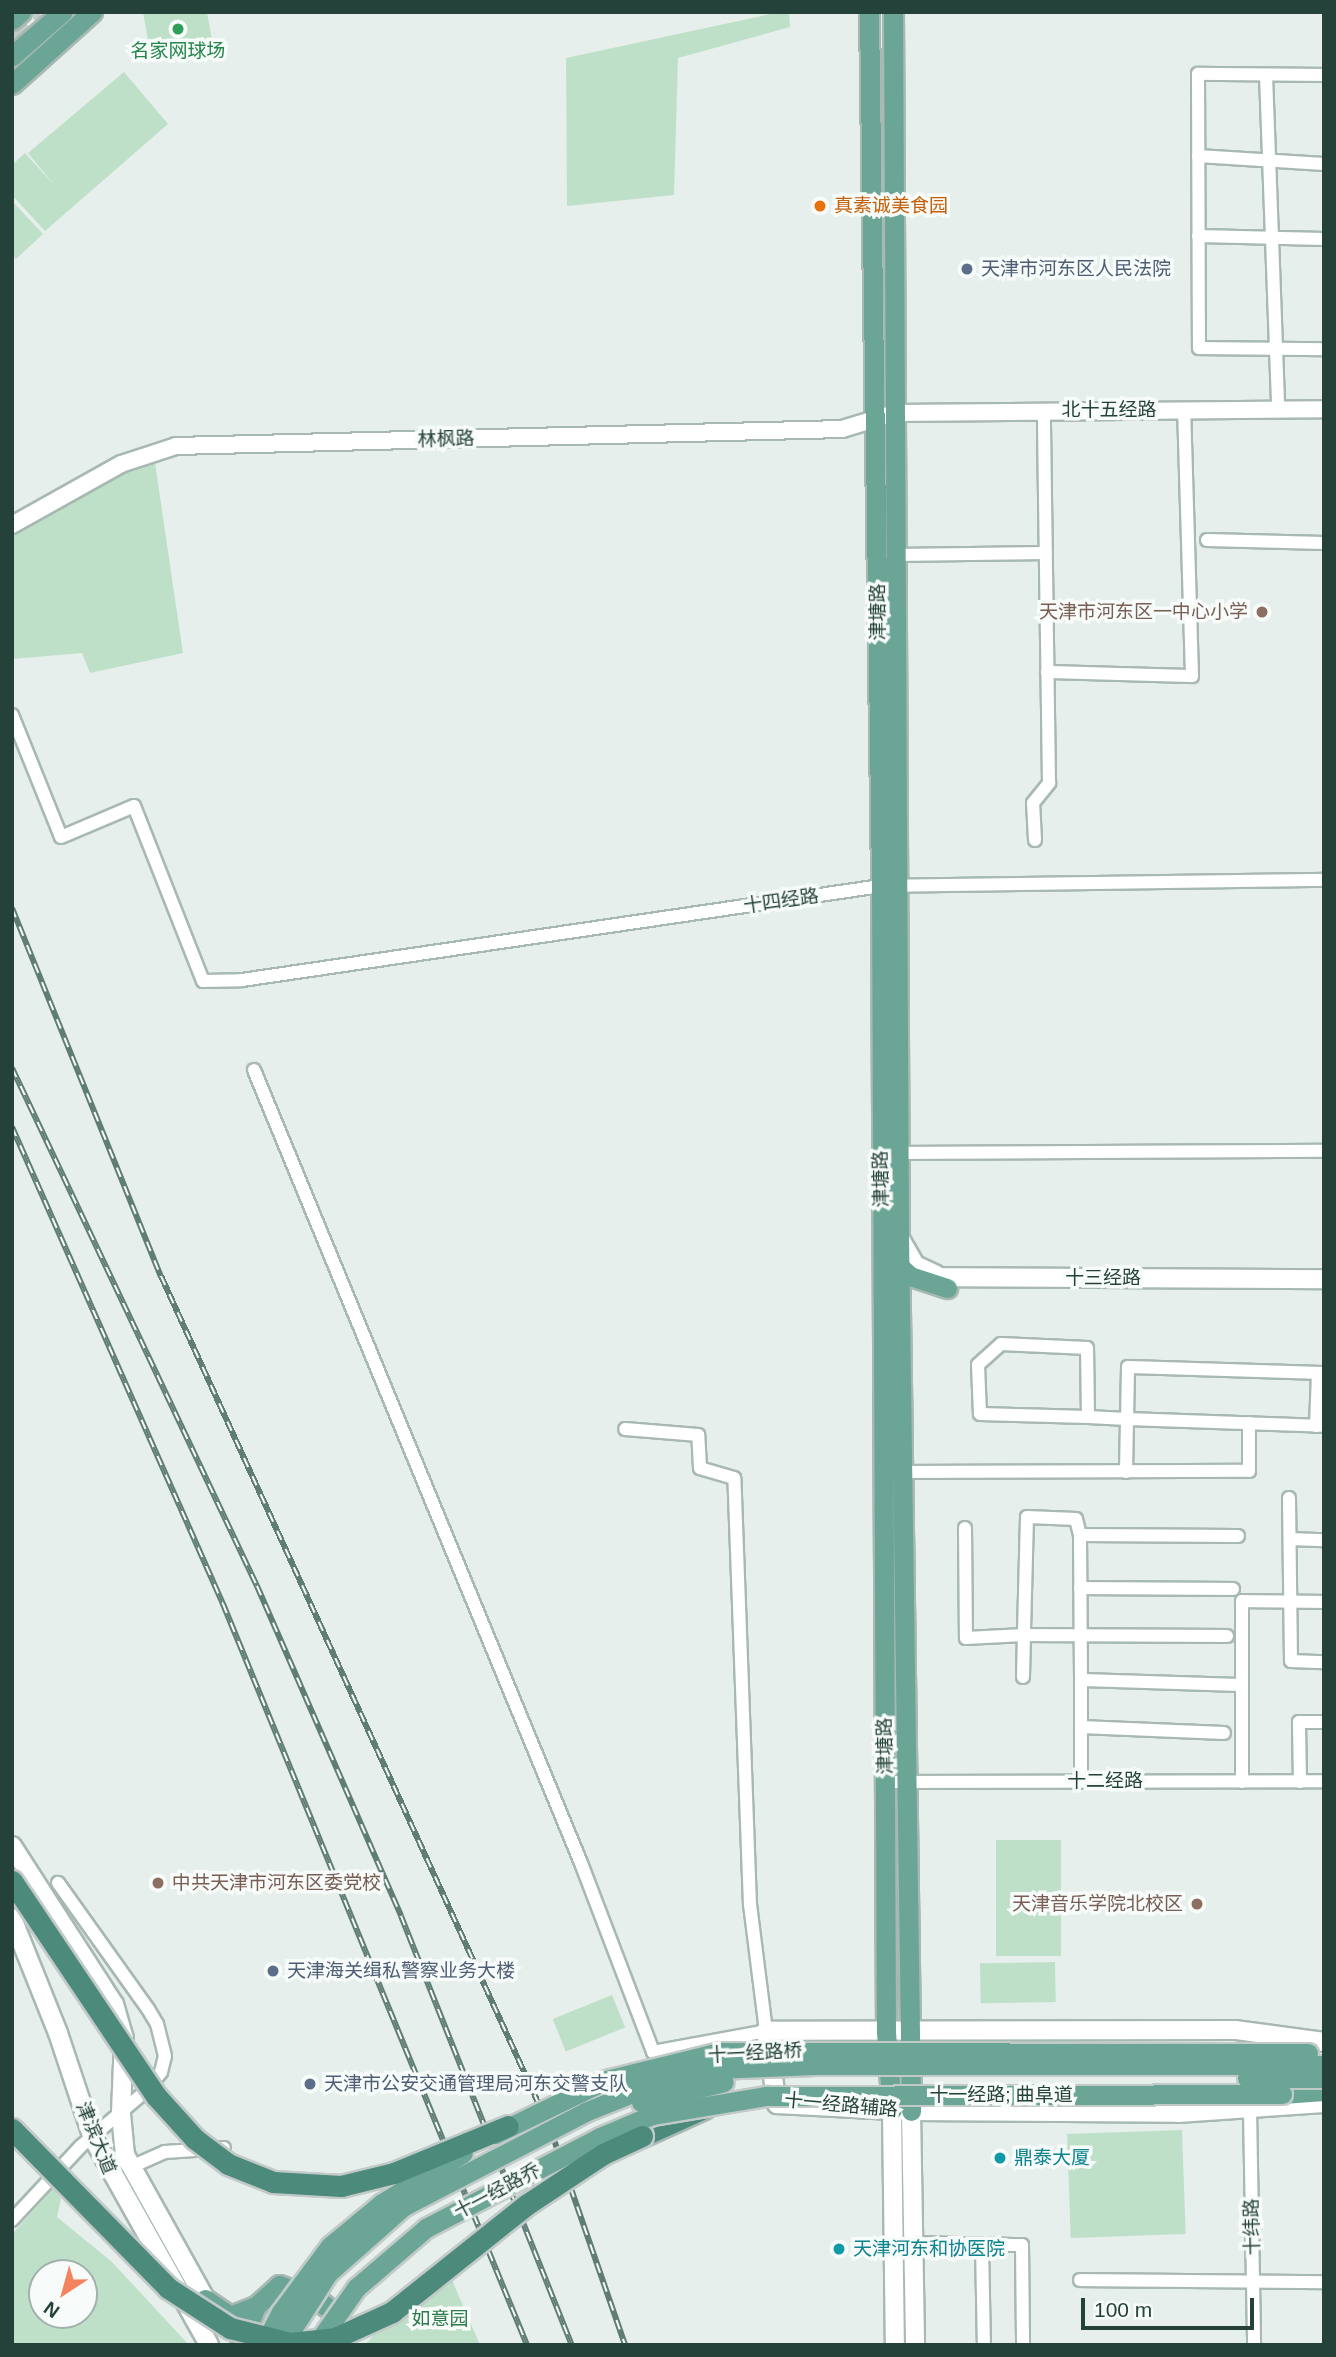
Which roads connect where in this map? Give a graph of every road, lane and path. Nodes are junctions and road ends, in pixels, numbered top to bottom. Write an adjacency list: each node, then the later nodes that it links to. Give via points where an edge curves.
1 (21, 12): 6 (main road)
2 (62, 12): 7 (main road)
3 (92, 12): 10 (main road)
4 (869, 12): 23 (main road, 津塘路)
5 (893, 12): 23 (main road, 津塘路)
6 (12, 20)
7 (12, 56)
8 (1266, 75): 9 (street); 11 (street, via 1198,74); 12 (street)
9 (1324, 75)
10 (12, 84)
11 (1198, 156): 12 (street); 14 (street)
12 (1269, 163): 13 (street); 15 (street)
13 (1324, 164)
14 (1198, 236): 15 (street); 17 (street, via 1199,348)
15 (1272, 238): 16 (street); 17 (street)
16 (1324, 239)
17 (1278, 349): 18 (street); 19 (street)
18 (1324, 349)
19 (1278, 409): 20 (street, 北十五经路); 22 (street, 北十五经路)
20 (1324, 409)
21 (1044, 410): 22 (street, 北十五经路); 23 (street, 北十五经路); 27 (street)
22 (1184, 410): 29 (street, via 1192,676)
23 (885, 414): 24 (street, 林枫路, via 858,428 842,429 176,446 121,464); 28 (main road, 津塘路); 33 (main road, 津塘路)
24 (12, 525)
25 (1207, 540): 26 (street)
26 (1324, 542)
27 (1046, 553): 28 (street); 29 (street)
28 (895, 555): 33 (main road, 津塘路)
29 (1047, 672): 31 (street, via 1049,783 1033,803)
30 (12, 715): 33 (street, 十四经路, via 61,837 134,806 203,981)
31 (1035, 840)
32 (1324, 880): 33 (street, 十四经路)
33 (889, 887): 36 (main road, 津塘路); 37 (main road, 津塘路)
34 (254, 1070): 80 (street, via 581,1863 653,2052)
35 (1324, 1151): 36 (street)
36 (899, 1153): 37 (main road, 津塘路)
37 (891, 1237): 38 (main road, 津塘路); 40 (main road, via 915,1265)
38 (896, 1279): 40 (main road); 48 (main road, 津塘路); 72 (main road, 津塘路)
39 (1324, 1279): 40 (main road, 十三经路)
40 (947, 1283): 41 (main road, 十三经路)
41 (1324, 1290)
42 (1321, 1373): 44 (street, via 1128,1367); 46 (street)
43 (1087, 1418): 43 (street, via 980,1414 978,1365 1002,1344 1087,1348); 44 (street)
44 (1127, 1419): 45 (street); 49 (street)
45 (1249, 1423): 46 (street); 49 (street, via 1248,1471)
46 (1320, 1426)
47 (625, 1429): 80 (street, via 698,1435 700,1468 734,1478 750,1905)
48 (902, 1472): 49 (street); 73 (main road, 津塘路)
49 (1126, 1472)
50 (1289, 1498): 54 (street)
51 (965, 1528): 61 (street, via 966,1638)
52 (1080, 1535): 53 (street); 56 (street); 61 (street, via 1076,1519 1027,1517)
53 (1238, 1535)
54 (1290, 1539): 55 (street); 58 (street)
55 (1324, 1539)
56 (1080, 1588): 57 (street); 60 (street)
57 (1233, 1589)
58 (1290, 1602): 59 (street); 63 (street, via 1291,1661); 66 (street, via 1242,1601)
59 (1324, 1602)
60 (1081, 1634): 61 (street); 62 (street); 65 (street)
61 (1024, 1635): 64 (street)
62 (1227, 1636)
63 (1324, 1662)
64 (1023, 1677)
65 (1081, 1680): 66 (street); 68 (street)
66 (1242, 1685): 74 (street)
67 (1324, 1722): 75 (street, via 1299,1722)
68 (1081, 1727): 69 (street); 70 (street)
69 (1224, 1733)
70 (1081, 1781): 73 (street, 十二经路); 74 (street, 十二经路)
71 (1324, 1781): 75 (street, 十二经路)
72 (886, 1782): 73 (street, 十二经路); 81 (main road, 津塘路)
73 (907, 1782): 82 (main road, 津塘路)
74 (1242, 1782): 75 (street, 十二经路)
75 (1300, 1782)
76 (12, 1846): 91 (main road, 津滨大道, via 114,2004 125,2057)
77 (12, 1881): 92 (highway, bridge, via 156,2096 195,2139 228,2164 273,2182 341,2186 394,2173)
78 (58, 1883): 91 (street, via 157,2024 165,2056 161,2072)
79 (12, 1917): 94 (main road, 津滨大道)
80 (766, 2031): 81 (main road); 90 (main road, 十一经路辅路, via 777,2104)
81 (886, 2032): 82 (main road); 90 (main road, 津塘路)
82 (908, 2033): 83 (main road, via 1235,2030); 90 (main road, 津塘路)
83 (1318, 2049): 92 (main road, 十一经路桥, bridge, via 719,2052 606,2080)
84 (1324, 2065): 108 (main road, 十一经路桥, bridge, via 815,2065 716,2069 667,2079 584,2112 404,2206 328,2273)
85 (1324, 2078): 109 (main road, 十一经路桥, bridge, via 801,2077 738,2080 674,2091 579,2128 402,2223 342,2276)
86 (1324, 2091): 87 (main road, 十一经路; 曲阜道, bridge, via 766,2096)
87 (720, 2101): 93 (highway, bridge, via 603,2154 569,2175 393,2312 347,2334 309,2342 255,2337 194,2307 126,2248); 110 (main road, 十一经路乔, bridge, via 631,2122 426,2228 356,2288)
88 (1324, 2103): 89 (main road, 十一经路辅路)
89 (1250, 2109): 90 (main road, 十一经路辅路, via 1178,2113); 101 (street, 十纬路)
90 (901, 2110): 98 (main road, 津塘路); 112 (main road, 津塘路)
91 (121, 2114): 94 (street); 96 (main road, 津滨大道)
92 (508, 2126): 107 (main road, 十一经路桥, bridge, via 423,2175 356,2223 310,2269)
93 (12, 2129)
94 (93, 2138): 97 (street); 105 (main road, 津滨大道)
95 (224, 2148): 96 (street, via 165,2152)
96 (131, 2167): 103 (main road, 津滨大道)
97 (12, 2221)
98 (913, 2243): 99 (street); 113 (main road, 津塘路)
99 (982, 2245): 114 (street); 115 (street, via 1022,2245)
100 (1080, 2280): 101 (street)
101 (1253, 2282): 102 (street); 116 (street, 十纬路)
102 (1324, 2282)
103 (205, 2299): 104 (main road, via 230,2316)
104 (256, 2306): 106 (main road); 111 (main road, via 271,2288 303,2290 340,2317 343,2331)
105 (209, 2345)
106 (240, 2345)
107 (264, 2345)
108 (282, 2345)
109 (296, 2345)
110 (316, 2345)
111 (338, 2345)
112 (895, 2345)
113 (915, 2345)
114 (984, 2345)
115 (1023, 2345)
116 (1254, 2345)

